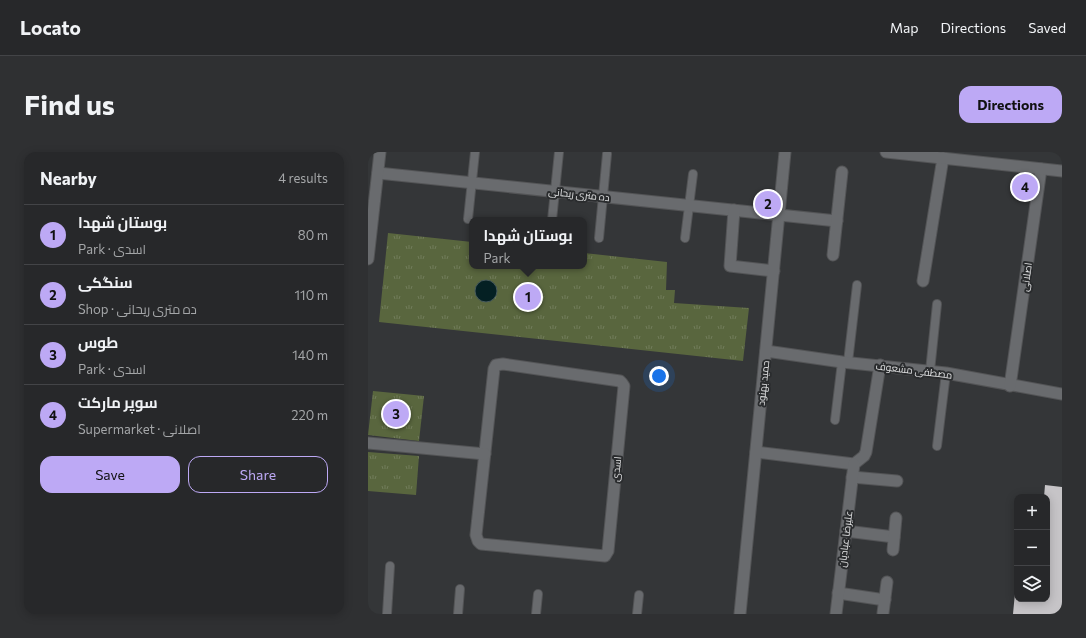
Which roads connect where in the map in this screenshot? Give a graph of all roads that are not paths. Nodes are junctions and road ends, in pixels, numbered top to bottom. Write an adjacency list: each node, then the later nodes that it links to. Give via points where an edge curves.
1 (380, 152): 11 (street)
2 (475, 152): 13 (lane)
3 (558, 152): 14 (lane)
4 (786, 152): 18 (street, حمید بهنود)
5 (886, 152): 7 (street)
6 (607, 154): 15 (lane)
7 (943, 158): 8 (street); 27 (street)
8 (1042, 168): 9 (street); 35 (street, اصلانی)
9 (1062, 171)
10 (842, 172): 21 (street)
11 (378, 173): 13 (street, ده متری ریحانی); 25 (street)
12 (693, 174): 16 (lane)
13 (472, 183): 14 (street, ده متری ریحانی); 20 (lane)
14 (554, 191): 15 (street, ده متری ریحانی); 19 (lane)
15 (603, 196): 16 (street, ده متری ریحانی); 22 (lane)
16 (689, 205): 17 (street, ده متری ریحانی); 23 (lane)
17 (734, 210): 18 (street, ده متری ریحانی); 26 (street, via 730,266)
18 (779, 214): 21 (street, ده متری ریحانی); 26 (street, حمید بهنود)
19 (552, 217)
20 (468, 219)
21 (837, 221): 24 (street)
22 (599, 238)
23 (685, 238)
24 (833, 255)
25 (368, 259)
26 (774, 271): 30 (street, حمید بهنود)
27 (923, 281)
28 (857, 286): 31 (lane)
29 (937, 304): 33 (lane)
30 (766, 351): 31 (street, مصطفی مشعوف); 40 (street, حمید بهنود)
31 (845, 362): 32 (street, مصطفی مشعوف); 37 (lane)
32 (880, 365): 33 (street, مصطفی مشعوف); 42 (street, via 866,452)
33 (930, 371): 34 (street, مصطفی مشعوف)
34 (946, 374): 35 (street, مصطفی مشعوف); 39 (lane)
35 (1010, 386): 36 (street, مصطفی مشعوف)
36 (1062, 394)
37 (835, 420)
38 (368, 443): 41 (street)
39 (937, 446)
40 (756, 452): 42 (street); 61 (street, حمید بهنود)
41 (485, 454): 41 (street, اسدی, via 496,366 503,364 620,381 624,386 608,551 605,556 481,544 476,535)
42 (854, 464): 43 (street, علیرضا عبادیان)
43 (852, 477): 44 (street); 46 (street, علیرضا عبادیان)
44 (896, 482)
45 (896, 518): 47 (street)
46 (846, 531): 47 (street); 53 (street, علیرضا عبادیان)
47 (894, 537): 48 (street)
48 (893, 550)
49 (390, 566): 57 (lane)
50 (887, 582): 55 (street)
51 (460, 589): 58 (lane)
52 (538, 594): 59 (lane)
53 (838, 594): 55 (street); 62 (street, علیرضا عبادیان)
54 (639, 595): 60 (lane)
55 (885, 600): 56 (street)
56 (883, 613)
57 (387, 614)
58 (458, 614)
59 (536, 614)
60 (637, 614)
61 (740, 614)
62 (836, 614)

